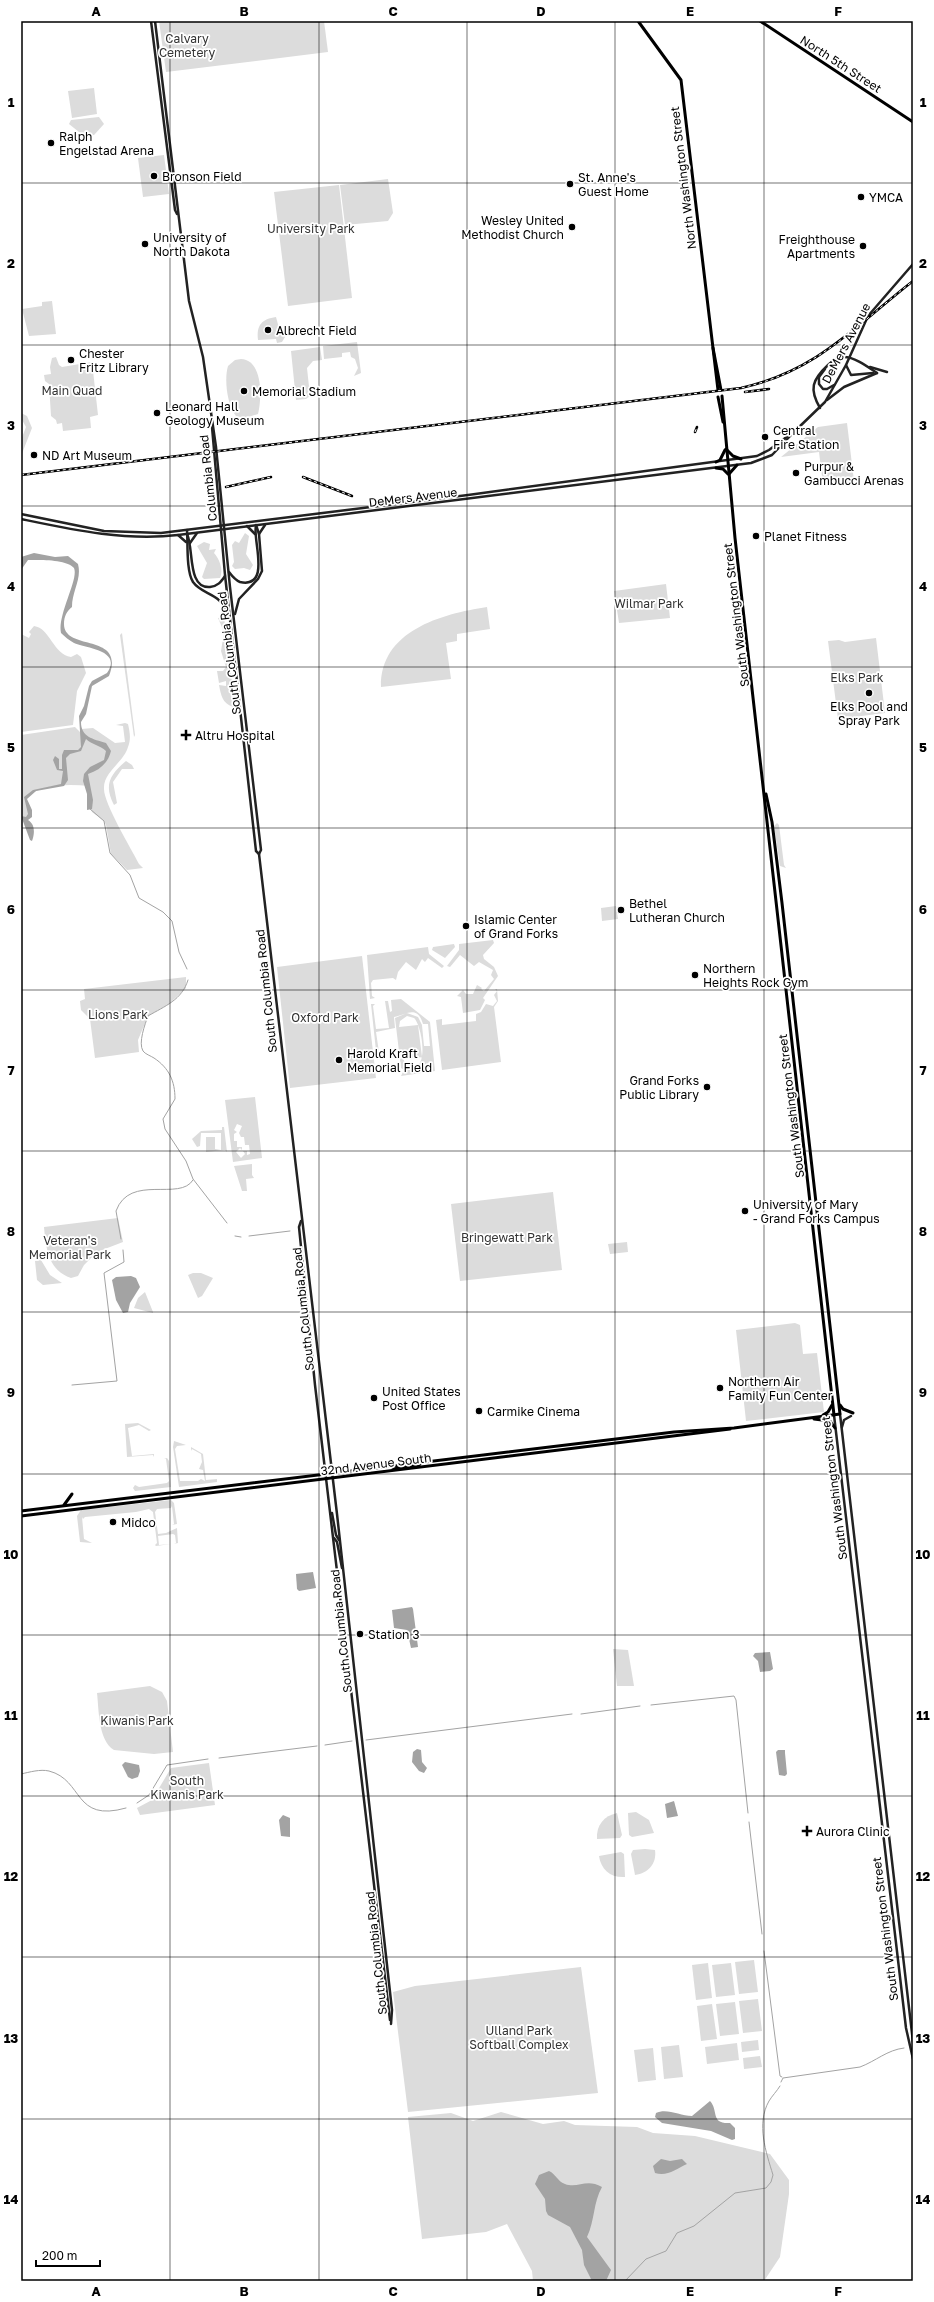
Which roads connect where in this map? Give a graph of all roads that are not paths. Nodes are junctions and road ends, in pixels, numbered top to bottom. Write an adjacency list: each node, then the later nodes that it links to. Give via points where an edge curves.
1 (151, 21): 6 (main road, via 166,149)
2 (155, 21): 6 (main road)
3 (638, 21): 14 (main road, North Washington Street, via 680,80)
4 (760, 21): 5 (main road, North 5th Street)
5 (913, 122)
6 (177, 214): 43 (main road, Columbia Road, via 190,306 196,320 203,357)
7 (913, 264): 10 (main road, DeMers Avenue, via 872,309)
8 (829, 364): 9 (main road, via 845,356); 13 (main road, via 819,377 819,384 823,389 827,389); 17 (main road, via 818,374 813,386 814,399)
9 (862, 364): 11 (main road); 12 (main road)
10 (846, 365): 12 (main road, via 851,375); 13 (main road, DeMers Avenue)
11 (887, 372)
12 (877, 373): 16 (main road, via 844,387)
13 (837, 382): 16 (main road, DeMers Avenue)
14 (719, 390)
15 (720, 396): 20 (main road, South Washington Street)
16 (825, 402): 17 (main road, DeMers Avenue)
17 (820, 408): 18 (main road, DeMers Avenue)
18 (796, 430): 19 (main road, DeMers Avenue); 21 (main road, DeMers Avenue)
19 (775, 446): 21 (main road); 22 (main road, DeMers Avenue, via 756,456)
20 (726, 449): 22 (main road); 23 (main road, South Washington Street); 24 (main road)
21 (778, 450): 25 (main road, DeMers Avenue, via 758,462)
22 (741, 459): 23 (main road, DeMers Avenue)
23 (727, 461): 24 (main road, DeMers Avenue); 26 (main road, South Washington Street)
24 (716, 462): 28 (main road, DeMers Avenue)
25 (737, 465): 26 (main road, DeMers Avenue); 30 (main road)
26 (728, 466): 27 (main road, DeMers Avenue); 30 (main road, South Washington Street)
27 (716, 468): 29 (main road, DeMers Avenue); 30 (main road, via 726,471)
28 (654, 470): 29 (main road); 33 (main road, DeMers Avenue)
29 (654, 475): 34 (main road, DeMers Avenue)
30 (729, 476): 50 (main road, South Washington Street)
31 (21, 514): 36 (main road, DeMers Avenue, via 104,531 150,534)
32 (21, 519): 40 (main road, DeMers Avenue, via 86,533 115,536 156,538)
33 (256, 523): 34 (main road, DeMers Avenue); 35 (main road, DeMers Avenue); 36 (main road, DeMers Avenue); 39 (main road); 41 (main road)
34 (266, 524): 39 (main road)
35 (247, 526): 37 (main road, DeMers Avenue); 41 (main road)
36 (187, 530): 38 (main road)
37 (198, 532): 38 (main road, DeMers Avenue); 42 (main road)
38 (187, 534): 40 (main road, DeMers Avenue); 42 (main road)
39 (259, 534): 46 (main road, via 262,571 258,579 239,598)
40 (178, 535): 42 (main road)
41 (256, 536): 44 (main road, via 259,567 256,576 249,582 241,582)
42 (188, 543): 45 (main road, via 194,576 198,582 212,587 220,583); 47 (main road, via 192,580 220,601)
43 (225, 545): 44 (main road, South Columbia Road); 45 (main road, South Columbia Road)
44 (228, 571): 46 (main road, South Columbia Road)
45 (225, 575): 47 (main road, South Columbia Road)
46 (234, 619): 49 (main road, South Columbia Road)
47 (230, 620): 48 (main road, South Columbia Road)
48 (232, 639): 49 (main road); 51 (main road, South Columbia Road)
49 (237, 647): 52 (main road, South Columbia Road)
50 (766, 794): 57 (main road, South Washington Street, via 781,897); 58 (main road, South Washington Street, via 767,822)
51 (255, 839): 52 (main road); 53 (main road, South Columbia Road, via 256,851)
52 (261, 850): 53 (main road)
53 (259, 854): 54 (main road, South Columbia Road)
54 (301, 1220): 55 (main road, South Columbia Road); 56 (main road, South Columbia Road, via 299,1227)
55 (310, 1296): 56 (main road); 60 (main road, South Columbia Road)
56 (305, 1297): 59 (main road, South Columbia Road)
57 (832, 1347): 58 (main road); 62 (main road, South Washington Street)
58 (827, 1348): 61 (main road, South Washington Street)
59 (314, 1380): 60 (main road); 81 (main road, South Columbia Road)
60 (319, 1380): 80 (main road, South Columbia Road)
61 (832, 1399): 65 (main road, South Washington Street); 66 (main road, via 828,1412)
62 (839, 1404): 63 (main road, South Washington Street); 64 (main road)
63 (840, 1414): 65 (main road, 32nd Avenue South); 70 (main road, South Washington Street)
64 (852, 1414): 70 (main road, via 844,1420)
65 (834, 1415): 66 (main road, 32nd Avenue South); 69 (main road, South Washington Street)
66 (815, 1418): 67 (main road, 32nd Avenue South)
67 (804, 1419): 68 (main road, 32nd Avenue South); 69 (main road, via 828,1420)
68 (734, 1428): 71 (main road, 32nd Avenue South); 72 (main road, 32nd Avenue South)
69 (835, 1428): 102 (main road, South Washington Street, via 906,2028)
70 (842, 1428): 101 (main road, South Washington Street)
71 (674, 1432): 72 (main road); 73 (main road, 32nd Avenue South)
72 (674, 1437): 74 (main road, 32nd Avenue South)
73 (583, 1443): 74 (main road); 75 (main road, 32nd Avenue South)
74 (584, 1447): 76 (main road, 32nd Avenue South)
75 (502, 1453): 76 (main road); 77 (main road, 32nd Avenue South)
76 (503, 1457): 79 (main road, 32nd Avenue South)
77 (455, 1458): 78 (main road, 32nd Avenue South); 79 (main road)
78 (422, 1462): 80 (main road, 32nd Avenue South); 82 (main road, via 419,1465)
79 (456, 1463): 82 (main road, 32nd Avenue South)
80 (331, 1473): 81 (main road, 32nd Avenue South); 83 (main road, South Columbia Road)
81 (325, 1474): 84 (main road, South Columbia Road); 85 (main road, 32nd Avenue South)
82 (374, 1474): 83 (main road, 32nd Avenue South)
83 (332, 1479): 84 (main road, 32nd Avenue South); 95 (main road, South Columbia Road)
84 (326, 1480): 87 (main road, 32nd Avenue South); 91 (main road, South Columbia Road)
85 (176, 1492): 87 (main road); 88 (main road, 32nd Avenue South)
86 (72, 1494): 89 (main road, via 69,1501)
87 (176, 1497): 90 (main road, 32nd Avenue South)
88 (73, 1504): 89 (main road, 32nd Avenue South); 90 (main road)
89 (62, 1506): 92 (main road, 32nd Avenue South)
90 (74, 1509): 93 (main road, 32nd Avenue South)
91 (330, 1510): 94 (main road, South Columbia Road); 95 (main road, via 336,1535)
92 (21, 1511)
93 (21, 1516)
94 (334, 1538): 96 (main road); 97 (main road, South Columbia Road)
95 (340, 1540): 96 (main road, South Columbia Road)
96 (343, 1570): 98 (main road, South Columbia Road)
97 (377, 1911): 98 (main road); 99 (main road, South Columbia Road)
98 (383, 1924): 99 (main road, South Columbia Road, via 392,2010 391,2024)
99 (383, 1968): 100 (main road, via 381,1981)
100 (377, 1986)
101 (913, 2042)
102 (913, 2059)

